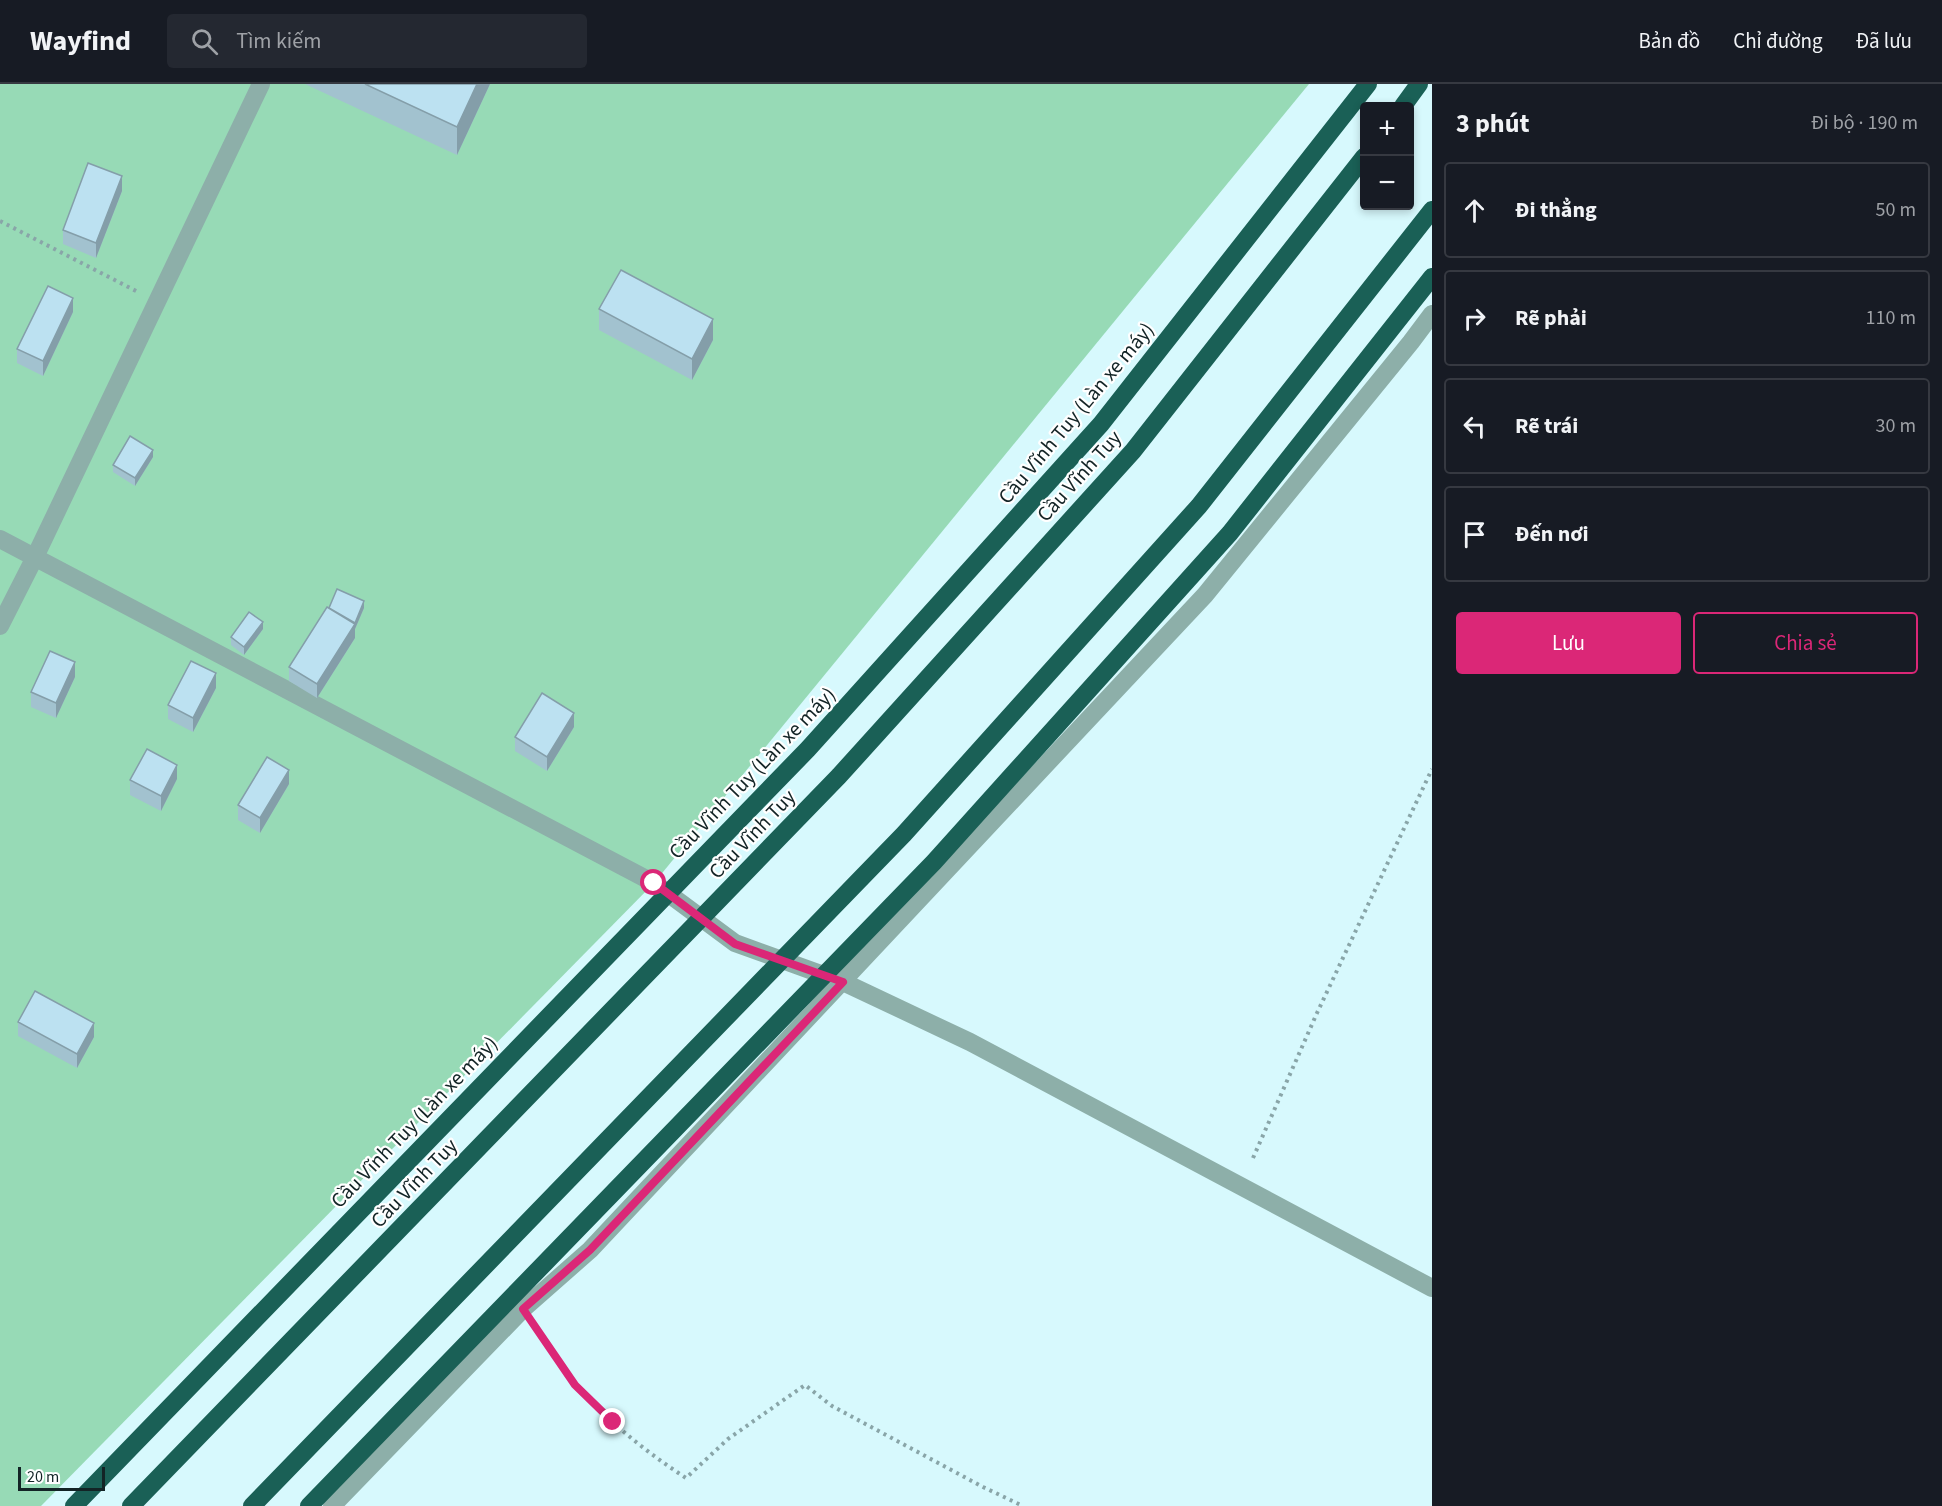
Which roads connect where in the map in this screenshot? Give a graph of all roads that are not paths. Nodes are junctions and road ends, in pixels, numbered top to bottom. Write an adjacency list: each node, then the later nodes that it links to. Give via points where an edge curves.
1 (261, 84): 10 (street)
2 (1368, 84): 14 (highway, Cầu Vĩnh Tuy (Làn xe máy), bridge, via 1101,424 816,740)
3 (1419, 84): 4 (highway)
4 (1406, 102)
5 (1360, 162): 15 (highway, Cầu Vĩnh Tuy, bridge, via 1133,451 847,768)
6 (1432, 210): 16 (highway, bridge, via 1199,506 904,834)
7 (1432, 277): 17 (highway, bridge, via 1230,533 934,862)
8 (1432, 314): 12 (street, via 1205,595)
9 (0, 539): 10 (street)
10 (36, 557): 11 (street); 12 (street, via 654,883 735,944)
11 (0, 626)
12 (843, 982): 13 (street, via 970,1042); 18 (street, via 590,1250 523,1309)
13 (1432, 1288)
14 (74, 1506)
15 (131, 1506)
16 (252, 1506)
17 (309, 1506)
18 (332, 1506)

